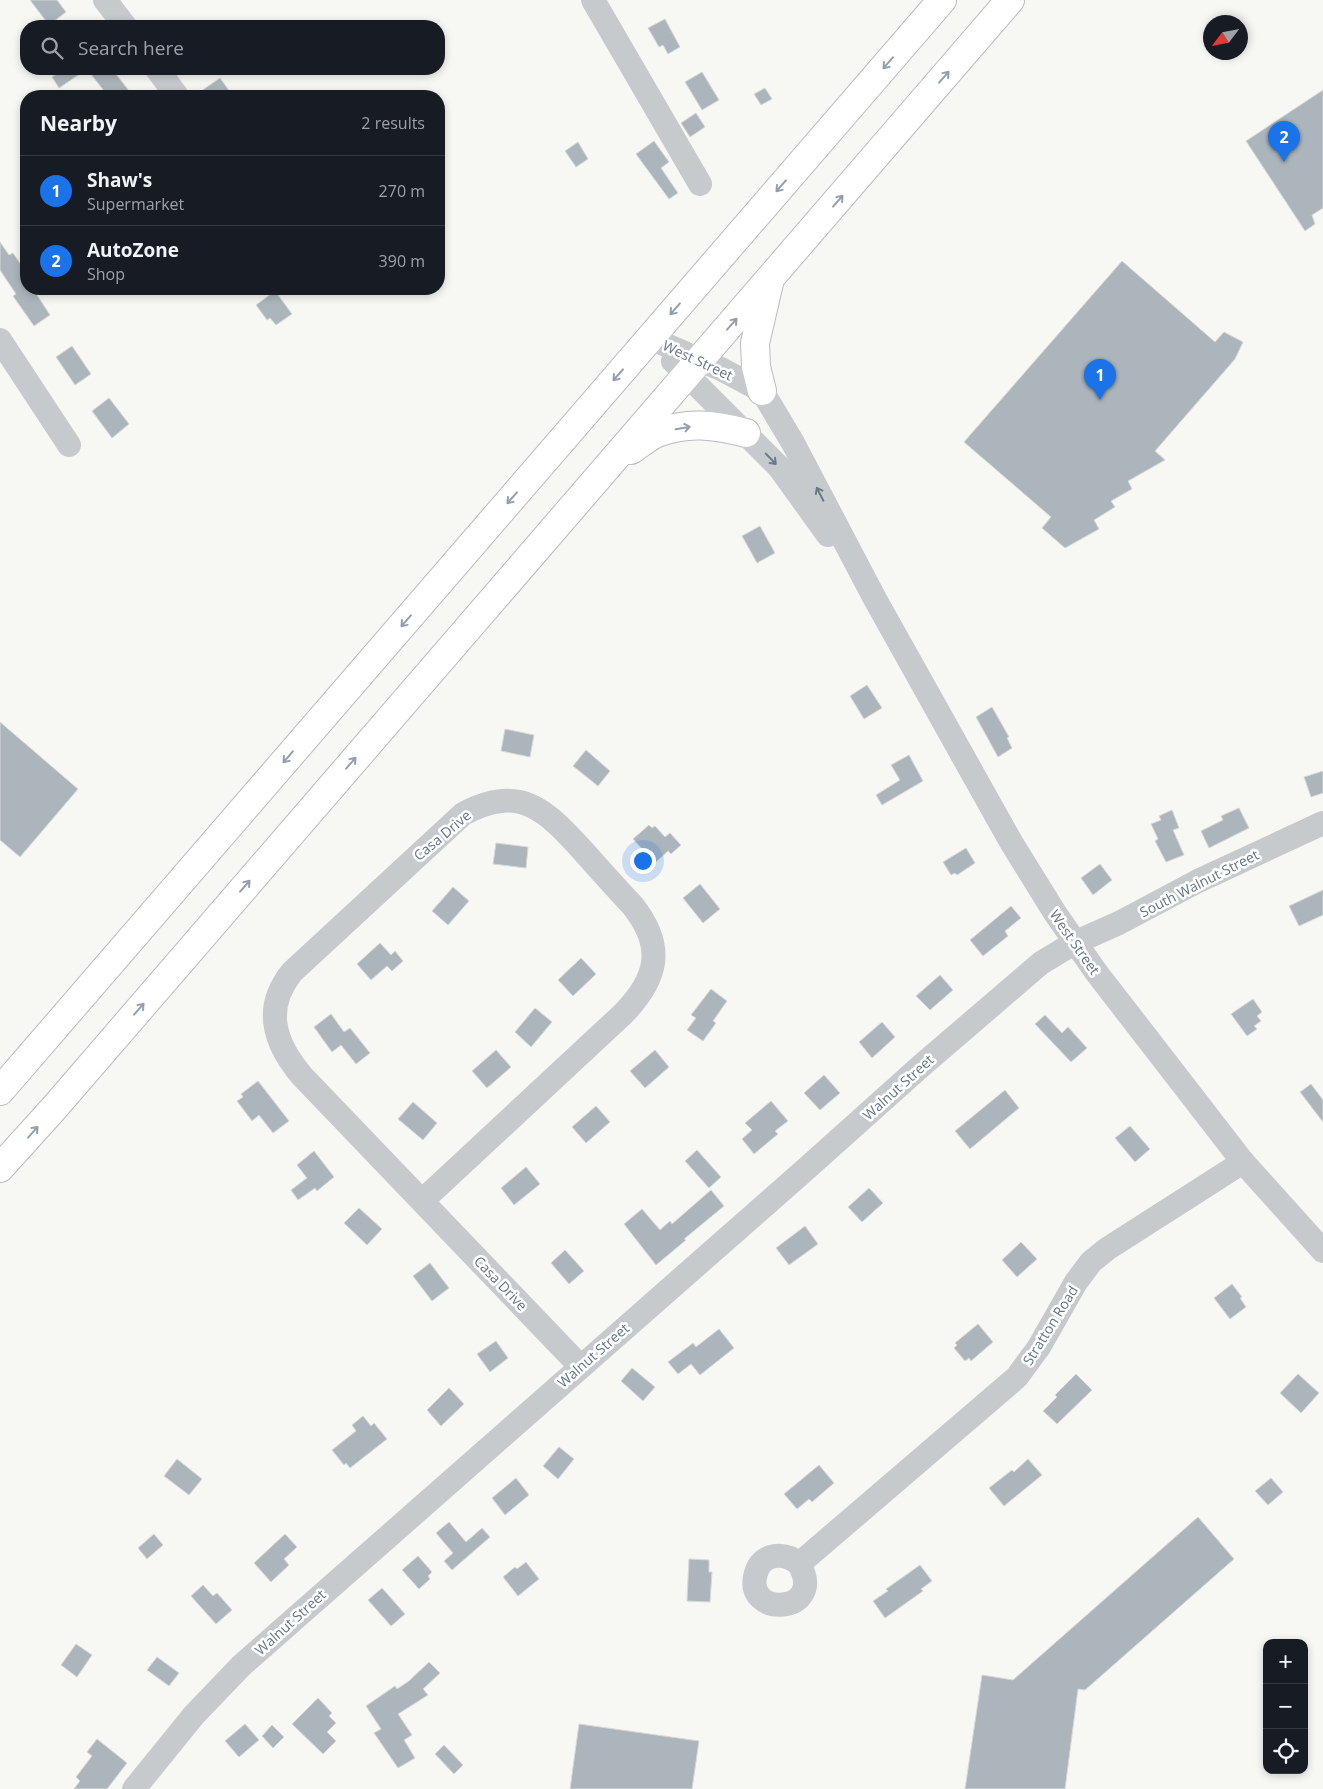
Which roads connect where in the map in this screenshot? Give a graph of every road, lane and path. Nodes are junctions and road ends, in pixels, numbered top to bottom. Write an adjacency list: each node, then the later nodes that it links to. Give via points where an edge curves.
1 (105, 0): 5 (street)
2 (593, 0): 8 (street)
3 (942, 0): 10 (highway, one-way to 10)
4 (1010, 0): 9 (highway, one-way to 4)
5 (120, 20)
6 (161, 75): 7 (street)
7 (173, 90)
8 (700, 184)
9 (769, 280): 12 (highway, one-way to 9); 13 (highway, via 755,343)
10 (650, 338): 12 (street, West Street); 20 (highway, one-way to 20)
11 (0, 340): 15 (street)
12 (694, 368): 13 (street, West Street, via 721,369); 14 (street, West Street); 16 (highway)
13 (762, 391): 17 (street, West Street, one-way to 13, via 794,443)
14 (746, 434): 16 (highway, one-way to 14, via 657,434 683,427 704,425); 17 (street, West Street, one-way to 17, via 779,467)
15 (69, 445)
16 (609, 465): 22 (highway, one-way to 16)
17 (875, 599): 19 (street, West Street, via 1011,842)
18 (1323, 823): 19 (street, South Walnut Street)
19 (1074, 943): 21 (street, West Street); 25 (street, Walnut Street, via 1042,963 921,1066)
20 (0, 1091)
21 (1243, 1162): 24 (street, West Street); 26 (street, Stratton Road, via 1091,1262 1017,1377)
22 (0, 1168)
23 (422, 1201): 23 (street, Casa Drive, via 292,1064 275,1026 276,997 292,972 463,814 487,802 501,800 529,804 562,828 643,919 654,946 652,971 642,992 623,1014); 25 (street, Casa Drive)
24 (1323, 1251)
25 (580, 1366): 27 (street, Walnut Street, via 241,1666 194,1715)
26 (799, 1564)
27 (134, 1789)

